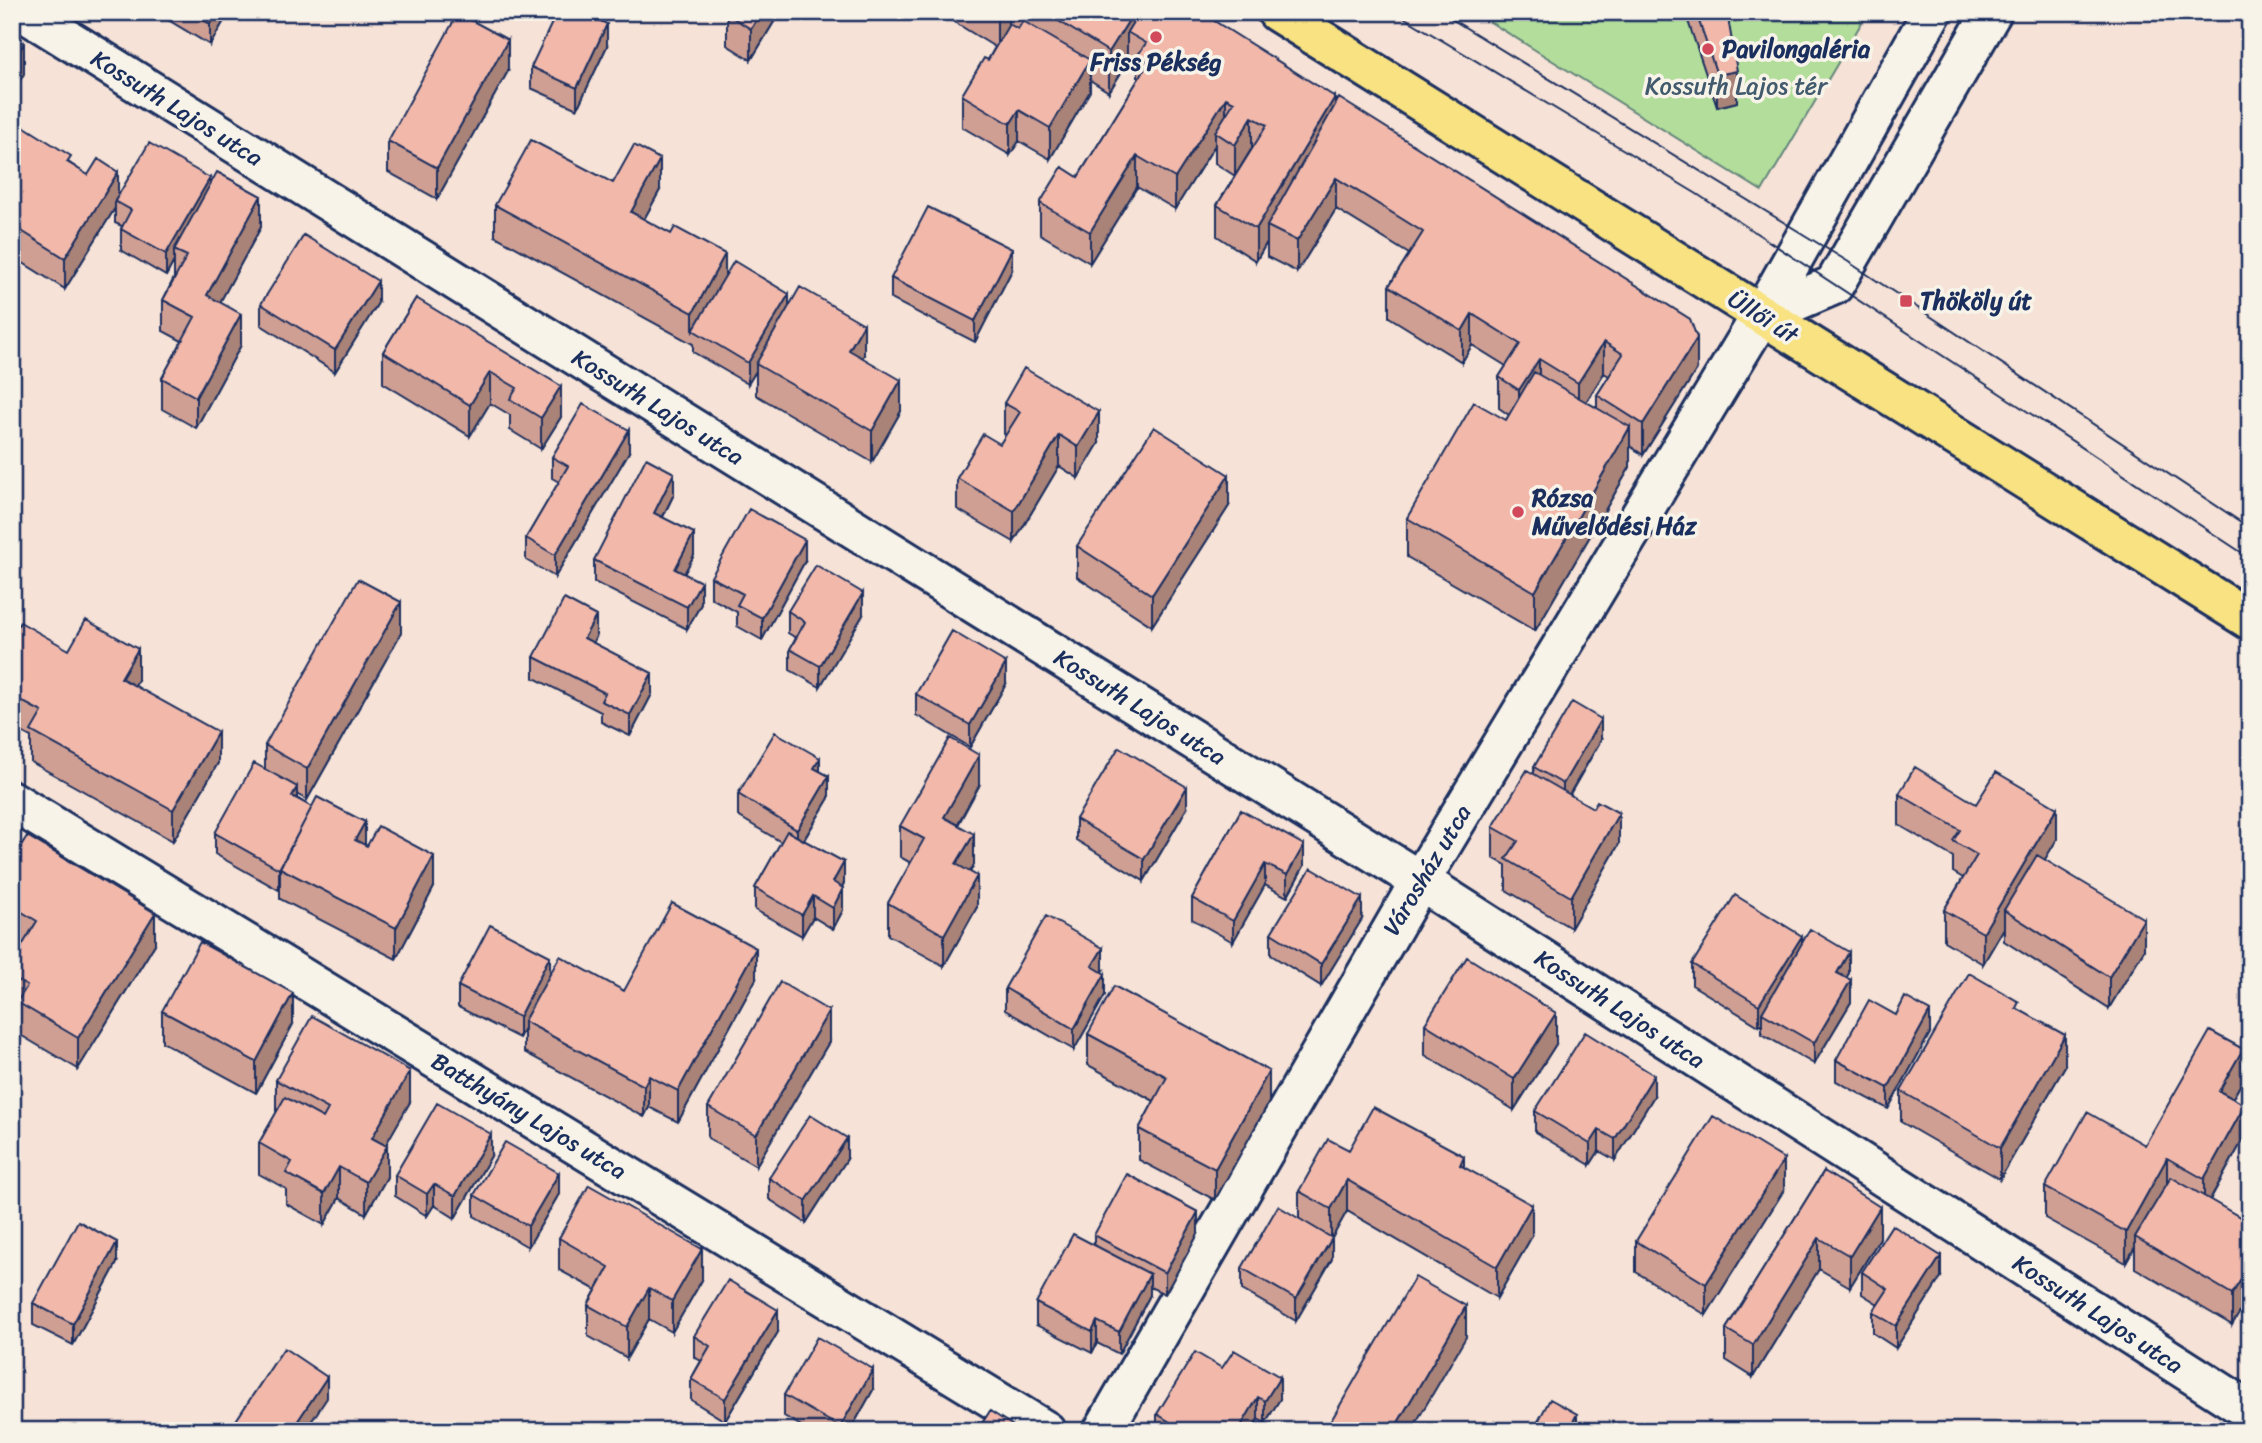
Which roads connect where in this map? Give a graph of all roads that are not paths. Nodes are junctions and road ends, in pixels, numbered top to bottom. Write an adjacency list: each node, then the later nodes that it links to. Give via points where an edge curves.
1 (24, 12): 9 (street, Kossuth Lajos utca)
2 (1277, 12): 6 (main road, Üllői út)
3 (1992, 12): 5 (street)
4 (1928, 18): 5 (street); 6 (street)
5 (1970, 51): 6 (street, via 1834,285)
6 (1761, 316): 7 (main road, Üllői út); 9 (street, Városház utca)
7 (2250, 620)
8 (12, 802): 11 (street, Batthyány Lajos utca)
9 (1420, 881): 10 (street, Kossuth Lajos utca); 12 (street, Városház utca)
10 (2250, 1411)
11 (1046, 1431)
12 (1103, 1431)

